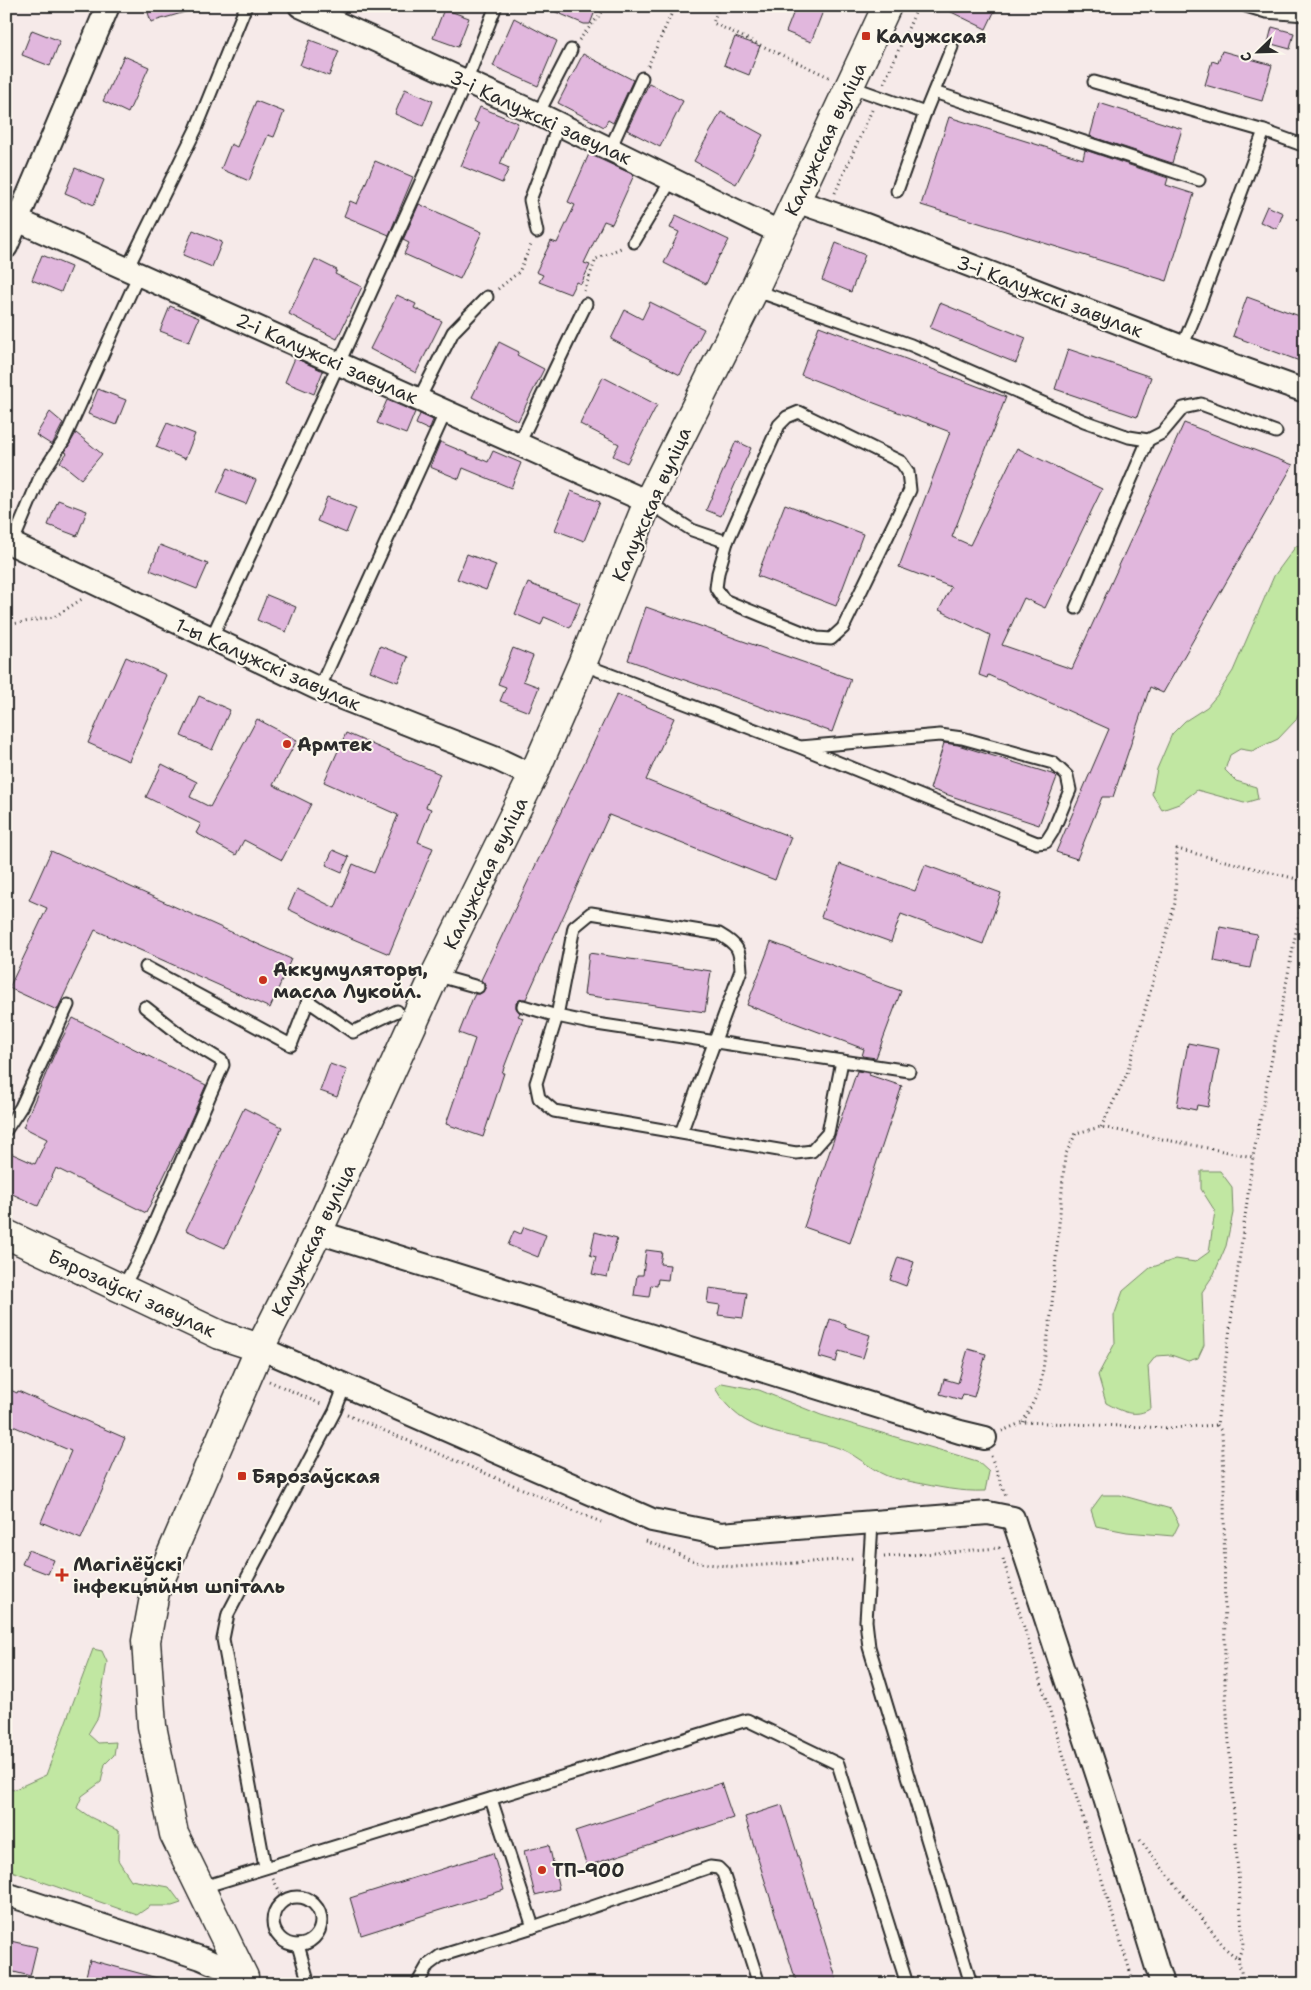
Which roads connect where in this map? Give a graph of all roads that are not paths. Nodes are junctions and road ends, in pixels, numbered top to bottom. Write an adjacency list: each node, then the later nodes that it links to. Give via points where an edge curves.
1 (108, 6): 25 (street)
2 (246, 6): 30 (lane)
3 (300, 6): 11 (street, 3-і Калужскі завулак)
4 (496, 6): 11 (lane)
5 (887, 6): 13 (street, Калужская вуліца)
6 (1246, 6): 7 (lane, via 1266,12)
7 (1305, 15)
8 (952, 47): 14 (lane)
9 (571, 50): 16 (lane)
10 (642, 78): 20 (lane)
11 (466, 82): 16 (street, 3-і Калужскі завулак); 35 (lane)
12 (1094, 82): 18 (lane)
13 (849, 86): 15 (lane); 24 (street, Калужская вуліца)
14 (934, 92): 15 (lane); 22 (lane)
15 (925, 113): 23 (lane)
16 (538, 114): 17 (street, 3-і Калужскі завулак)
17 (559, 124): 20 (street, 3-і Калужскі завулак); 26 (lane, via 530,200)
18 (1264, 131): 19 (lane); 34 (lane)
19 (1305, 146)
20 (610, 149): 21 (street, 3-і Калужскі завулак)
21 (672, 179): 27 (street, 3-і Калужскі завулак); 28 (lane)
22 (1199, 180)
23 (897, 191)
24 (796, 201): 27 (street, Калужская вуліца); 34 (street, 3-і Калужскі завулак)
25 (12, 218): 29 (street); 30 (street, 2-і Калужскі завулак)
26 (537, 232)
27 (781, 232): 31 (street, Калужская вуліца)
28 (634, 242)
29 (6, 247)
30 (133, 272): 35 (street, 2-і Калужскі завулак); 44 (lane, via 64,440 41,475)
31 (754, 290): 40 (lane, via 911,345 1084,421 1129,437); 42 (street, Калужская вуліца)
32 (488, 297): 37 (lane, via 453,332)
33 (586, 304): 41 (lane)
34 (1182, 347): 36 (street, 3-і Калужскі завулак)
35 (339, 363): 37 (street, 2-і Калужскі завулак); 46 (lane)
36 (1305, 391)
37 (419, 399): 38 (street, 2-і Калужскі завулак)
38 (446, 411): 41 (street, 2-і Калужскі завулак); 48 (lane)
39 (1276, 432): 40 (lane, via 1201,404 1183,408 1162,433)
40 (1148, 440): 45 (lane)
41 (519, 444): 42 (street, 2-і Калужскі завулак)
42 (648, 502): 43 (lane, via 692,530); 47 (street, Калужская вуліца)
43 (727, 542): 43 (lane, via 716,588 724,600 817,638 831,640 843,628 910,490 908,472 901,462 799,412 787,417 780,425)
44 (9, 543): 46 (street, 1-ы Калужскі завулак)
45 (1076, 608)
46 (211, 639): 48 (street, 1-ы Калужскі завулак)
47 (582, 664): 49 (lane); 50 (street, Калужская вуліца)
48 (319, 689): 50 (street, 1-ы Калужскі завулак)
49 (800, 747): 49 (lane, via 1037,843 1046,842 1053,831 1070,790 1067,776 1052,763 962,738 940,735)
50 (533, 776): 52 (street, Калужская вуліца)
51 (146, 967): 57 (lane, via 291,1045 308,1001 353,1032)
52 (435, 975): 53 (lane); 64 (street, Калужская вуліца)
53 (478, 987)
54 (68, 1004): 62 (lane, via 21,1107)
55 (523, 1006): 58 (lane)
56 (145, 1007): 66 (lane, via 183,1037 222,1061 222,1065 140,1256)
57 (398, 1011)
58 (556, 1016): 59 (lane); 59 (lane, via 574,927 591,913 709,932 731,941 740,954 741,970); 63 (lane, via 536,1083 539,1098 554,1111)
59 (714, 1042): 60 (lane); 63 (lane)
60 (842, 1061): 61 (lane); 63 (lane, via 828,1133 812,1151 796,1153)
61 (909, 1071)
62 (6, 1130)
63 (681, 1133)
64 (318, 1232): 67 (street, Калужская вуліца); 69 (street)
65 (6, 1234): 66 (street, Бярозаўскі завулак)
66 (122, 1289): 67 (street, Бярозаўскі завулак, via 220,1335)
67 (260, 1348): 68 (street); 73 (street, Калужская вуліца, via 155,1592 146,1641 152,1726 174,1834)
68 (345, 1385): 70 (street, via 652,1520 721,1534); 72 (lane, via 228,1614 223,1639)
69 (985, 1438)
70 (872, 1524): 82 (lane, via 866,1621 869,1647); 83 (street, via 988,1513 1013,1518 1104,1794)
71 (491, 1799): 72 (lane); 75 (lane); 81 (lane, via 747,1720 838,1764)
72 (266, 1867): 73 (lane)
73 (200, 1888): 77 (street, Калужская вуліца)
74 (6, 1894): 77 (street, via 201,1958)
75 (533, 1927): 79 (lane, via 440,1956 428,1965); 80 (lane, via 710,1867 718,1868 723,1873)
76 (298, 1946): 76 (lane, via 283,1941 274,1928 275,1913 284,1901 300,1897 308,1899 319,1910 321,1918 318,1934); 78 (lane)
77 (243, 1981)
78 (309, 1984)
79 (417, 1984)
80 (759, 1984)
81 (907, 1984)
82 (971, 1984)
83 (1162, 1984)

